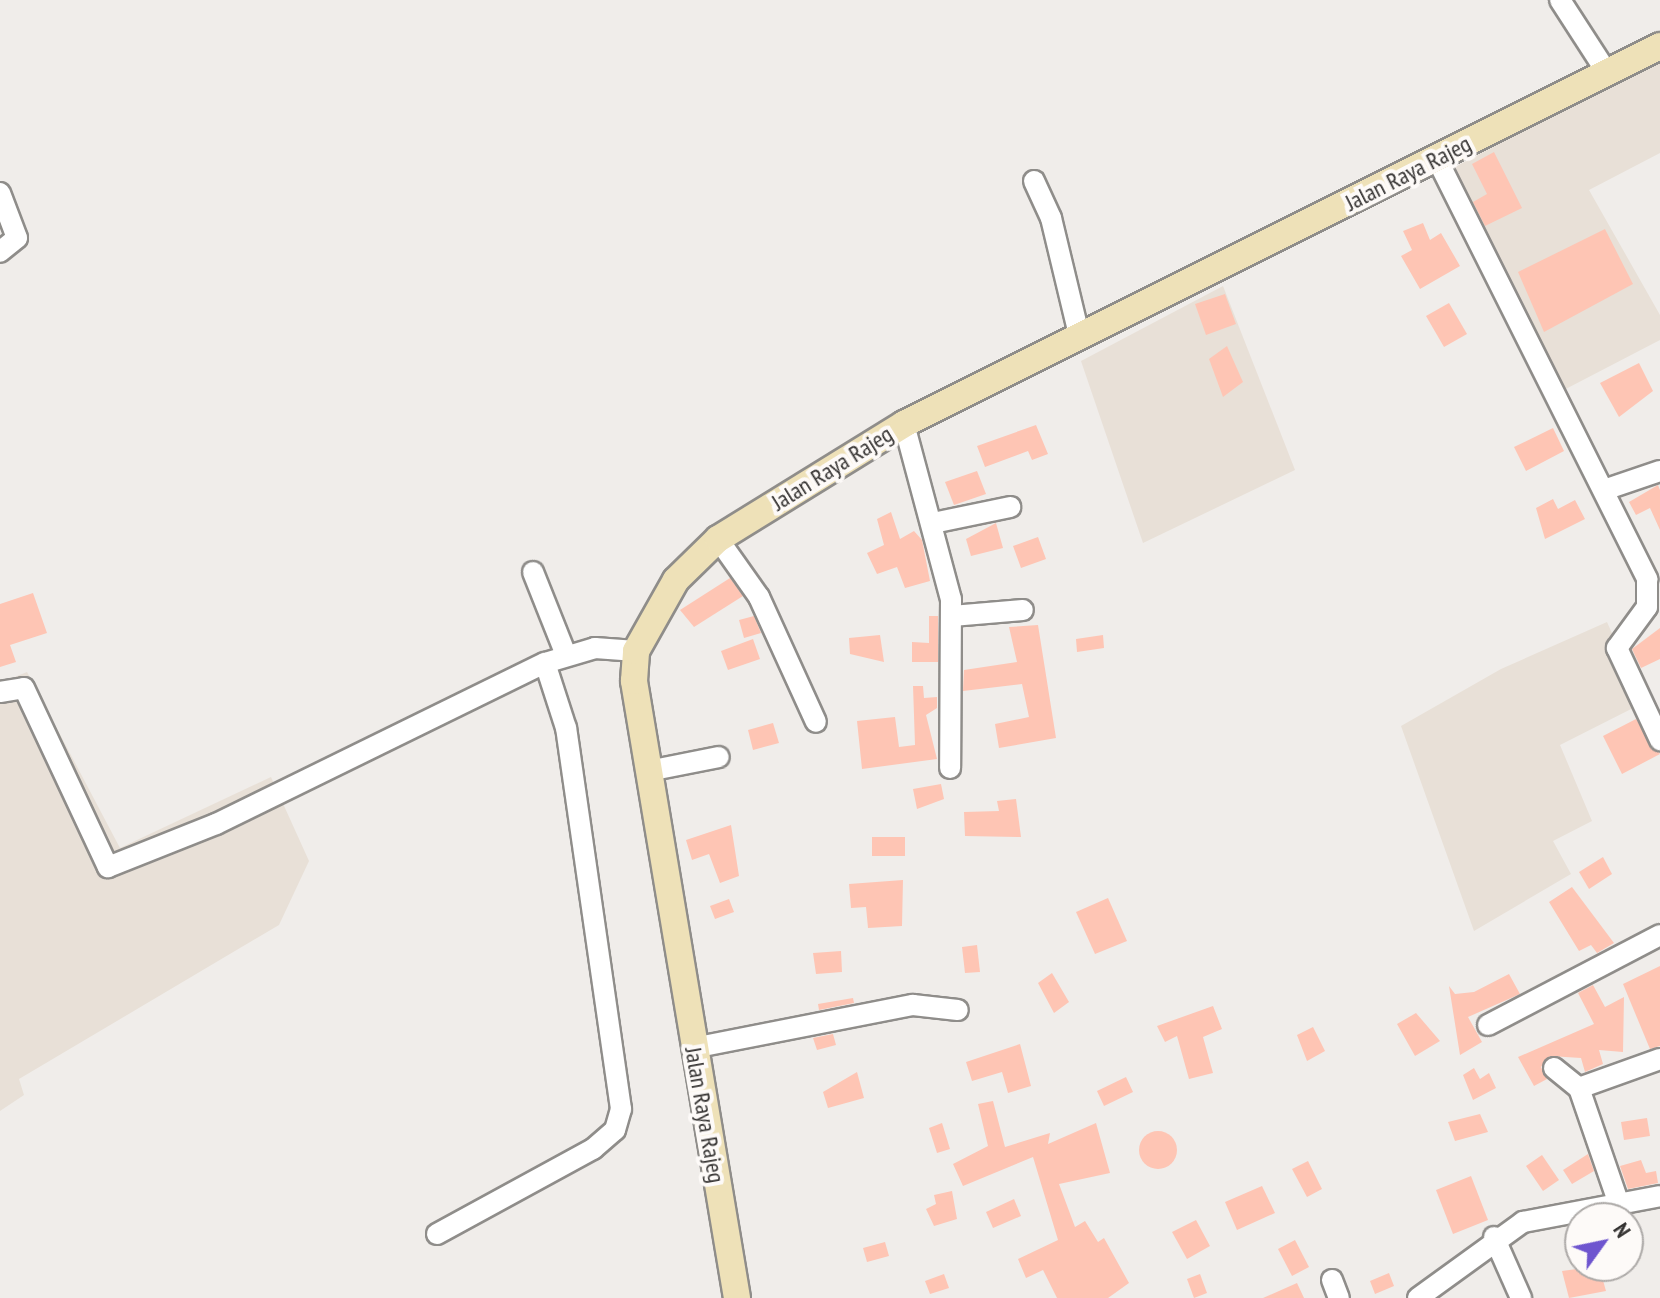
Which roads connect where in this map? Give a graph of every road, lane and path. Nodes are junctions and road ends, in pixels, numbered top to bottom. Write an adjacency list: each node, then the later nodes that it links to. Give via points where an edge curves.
1 (1560, 0): 3 (street)
2 (1660, 46): 3 (main road, Jalan Raya Rajeg)
3 (1606, 71): 4 (main road, Jalan Raya Rajeg)
4 (1437, 159): 8 (main road, Jalan Raya Rajeg); 11 (street)
5 (1034, 181): 8 (street, via 1059,247)
6 (0, 193): 7 (street, via 17,238)
7 (0, 252)
8 (1079, 335): 9 (main road, Jalan Raya Rajeg)
9 (904, 424): 13 (street); 14 (main road, Jalan Raya Rajeg)
10 (1660, 471): 11 (street)
11 (1604, 490): 23 (street, via 1652,593 1617,648)
12 (1010, 507): 13 (street)
13 (933, 523): 17 (street)
14 (718, 539): 18 (main road, Jalan Raya Rajeg, via 676,580); 22 (street, via 759,597)
15 (533, 572): 19 (street)
16 (1023, 610): 17 (street)
17 (952, 616): 25 (street)
18 (636, 651): 19 (street); 26 (main road, Jalan Raya Rajeg)
19 (566, 655): 20 (street)
20 (545, 663): 21 (street, via 216,824 108,867 24,688); 38 (street, via 566,728 621,1109 615,1130 593,1149)
21 (0, 692)
22 (816, 722)
23 (1660, 740)
24 (719, 757): 26 (street)
25 (950, 768)
26 (648, 771): 30 (main road, Jalan Raya Rajeg)
27 (1660, 935): 29 (street)
28 (958, 1010): 30 (street, via 913,1005)
29 (1488, 1025)
30 (693, 1048): 40 (main road, Jalan Raya Rajeg)
31 (1660, 1059): 33 (street)
32 (1554, 1068): 33 (street)
33 (1579, 1088): 35 (street)
34 (1660, 1196): 36 (street)
35 (1618, 1202)
36 (1638, 1202)
37 (1564, 1212): 39 (street)
38 (437, 1234)
39 (1494, 1237): 41 (street); 42 (street)
40 (737, 1298)
41 (1418, 1298)
42 (1521, 1298)

